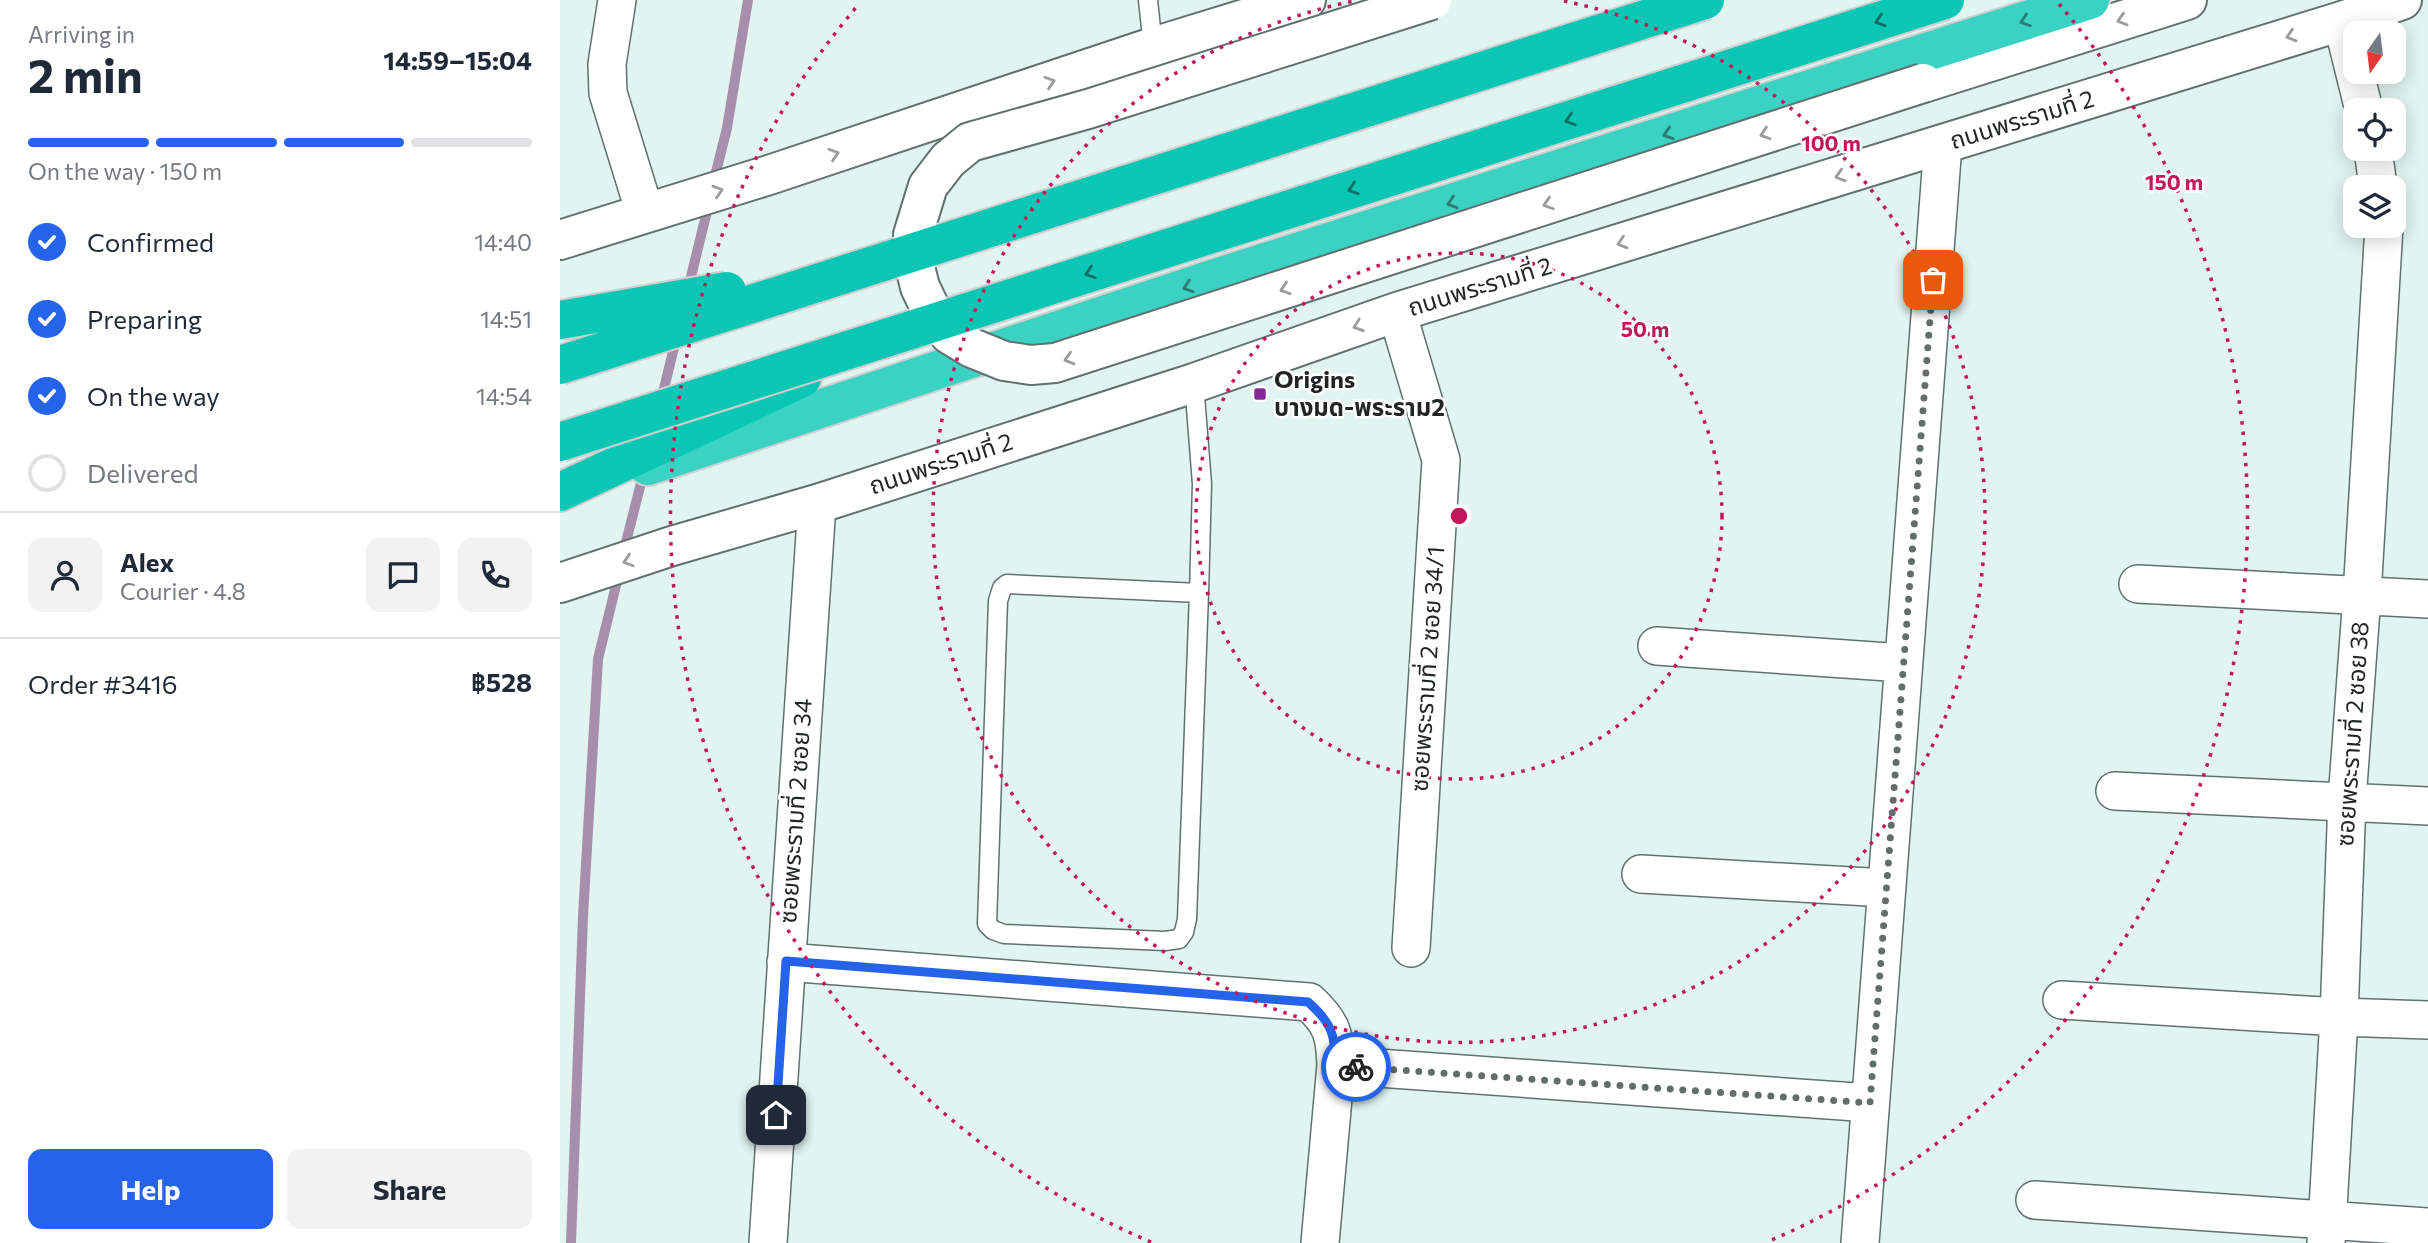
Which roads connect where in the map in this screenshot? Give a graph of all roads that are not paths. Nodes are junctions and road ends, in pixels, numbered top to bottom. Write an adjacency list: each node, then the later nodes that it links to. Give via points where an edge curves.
1 (617, 0): 15 (street, via 607,64 608,93)
2 (1306, 0): 12 (main road)
3 (1432, 0): 8 (main road, one-way to 3, bridge, via 1055,363 1004,361 972,348 949,334 931,310 919,287 913,235 928,186 970,142)
4 (1655, 0): 22 (highway, bridge)
5 (1705, 0): 18 (highway, bridge)
6 (1945, 0): 21 (highway, one-way to 21, bridge)
7 (2090, 0): 26 (highway, one-way to 26, via 1196,285)
8 (2187, 0)
9 (2402, 0): 11 (main road, ถนนพระรามที่ 2)
10 (1148, 4): 12 (lane)
11 (2342, 21): 13 (street); 14 (main road, ถนนพระรามที่ 2, one-way to 14)
12 (1153, 47): 15 (main road, one-way to 12)
13 (2361, 98)
14 (1944, 144): 19 (main road, ถนนพระรามที่ 2, one-way to 19); 34 (street)
15 (656, 210): 17 (main road)
16 (2383, 238): 31 (street, ซอยพระรามที่ 2 ซอย 38)
17 (560, 240)
18 (866, 267): 20 (highway, bridge); 23 (highway, bridge)
19 (1397, 312): 24 (main road, ถนนพระรามที่ 2, one-way to 24); 40 (street, ซอยพระรามที่ 2 ซอย 34/1, via 1441,460)
20 (560, 320)
21 (889, 337): 25 (highway, bridge); 26 (highway, bridge)
22 (560, 345)
23 (560, 365)
24 (1194, 383): 27 (main road, ถนนพระรามที่ 2); 30 (lane, via 1202,484)
25 (560, 442)
26 (566, 493)
27 (817, 504): 28 (main road, ถนนพระรามที่ 2, one-way to 28); 41 (street, ซอยพระรามที่ 2 ซอย 34)
28 (572, 579)
29 (2138, 584): 31 (street)
30 (1199, 593): 30 (lane, via 1184,932 1179,939 1165,941 993,930 987,915 1002,588 1016,583)
31 (2362, 595): 32 (street); 36 (street, ซอยพระรามที่ 2 ซอย 38)
32 (2428, 599)
33 (1657, 646): 34 (street)
34 (1903, 663): 39 (street)
35 (2115, 791): 36 (street)
36 (2347, 800): 37 (street); 43 (street, ซอยพระรามที่ 2 ซอย 38)
37 (2428, 806)
38 (1641, 874): 39 (street)
39 (1886, 888): 46 (street)
40 (1411, 947)
41 (786, 961): 45 (street, via 1308,1002 1324,1016 1335,1039); 50 (street, ซอยพระรามที่ 2 ซอย 34)
42 (2062, 1000): 43 (street)
43 (2339, 1017): 44 (street); 49 (street, ซอยพระรามที่ 2 ซอย 38)
44 (2428, 1020)
45 (1336, 1065): 46 (street); 51 (street)
46 (1870, 1103): 52 (street)
47 (2035, 1200): 49 (street)
48 (2428, 1227): 49 (street)
49 (2327, 1231)
50 (768, 1243)
51 (1320, 1243)
52 (1860, 1243)

